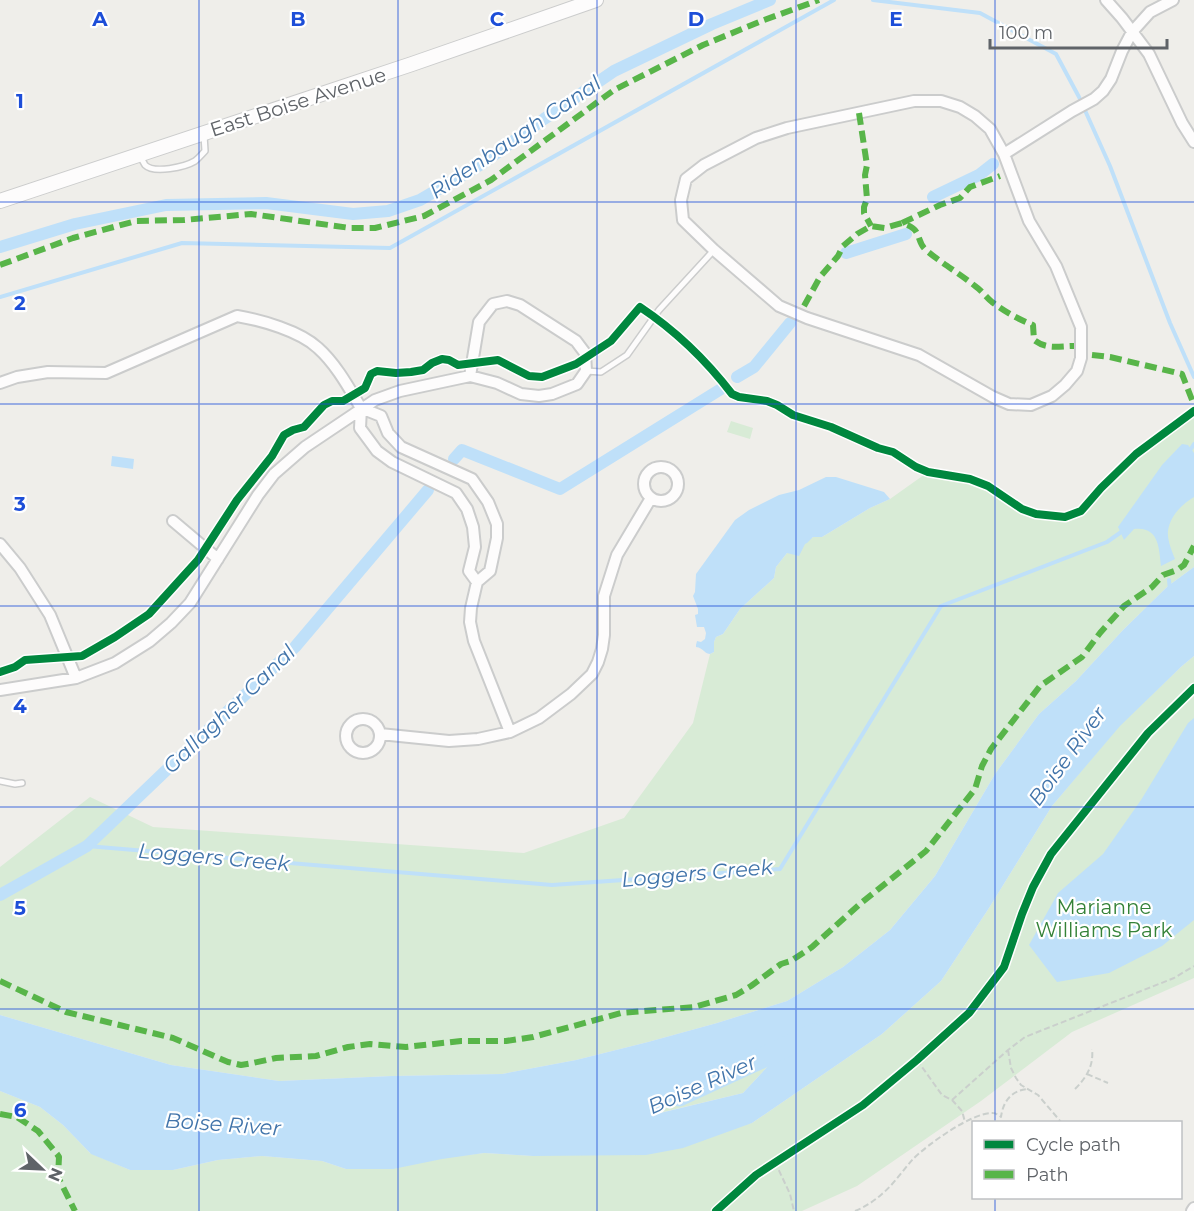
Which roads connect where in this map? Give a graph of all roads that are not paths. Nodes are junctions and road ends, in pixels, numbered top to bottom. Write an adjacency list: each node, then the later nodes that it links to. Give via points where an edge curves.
1 (596, 0): 4 (street, East Boise Avenue)
2 (1106, 0): 5 (street)
3 (1173, 0): 5 (street, via 1150,12)
4 (582, 3): 6 (street, East Boise Avenue)
5 (1132, 32): 7 (street, via 1149,54); 8 (street, via 1103,91)
6 (204, 133): 9 (street, East Boise Avenue); 9 (lane, via 205,150 197,160 172,169 153,169)
7 (1194, 142)
8 (1004, 154): 11 (street, via 990,129 975,116 941,100 914,100 756,138 686,179 681,200 683,220); 11 (street, via 1029,221 1056,266 1081,327 1077,371 1052,396 1031,405 1010,404 919,356 779,306)
9 (139, 155): 10 (street, East Boise Avenue)
10 (0, 201)
11 (714, 250): 12 (lane, via 659,310 627,355 602,372)
12 (586, 371): 13 (street, via 577,384 539,396 521,394 497,382); 13 (street, via 585,353 576,341 520,305 507,301 494,304 479,322)
13 (470, 376): 15 (street, via 400,391)
14 (0, 383): 15 (street, via 48,372 106,374 237,316 260,320 317,346)
15 (361, 408): 19 (street, via 299,451 274,474); 20 (street, via 360,428 377,451 456,493 467,509 475,548 469,571); 20 (street, via 381,416 388,433 401,447 472,479 488,502 497,524 497,538 490,571)
16 (651, 498): 23 (street, via 616,555 604,596 602,649 592,674 540,718)
17 (173, 521): 19 (street)
18 (0, 544): 21 (street, via 50,615)
19 (218, 559): 21 (street, via 190,603 150,641 115,663)
20 (477, 582): 23 (street, via 470,622 474,641)
21 (76, 678): 22 (street)
22 (0, 690)
23 (510, 732): 24 (street, via 449,741)
24 (380, 734)
25 (0, 781): 26 (lane)
26 (22, 783)

